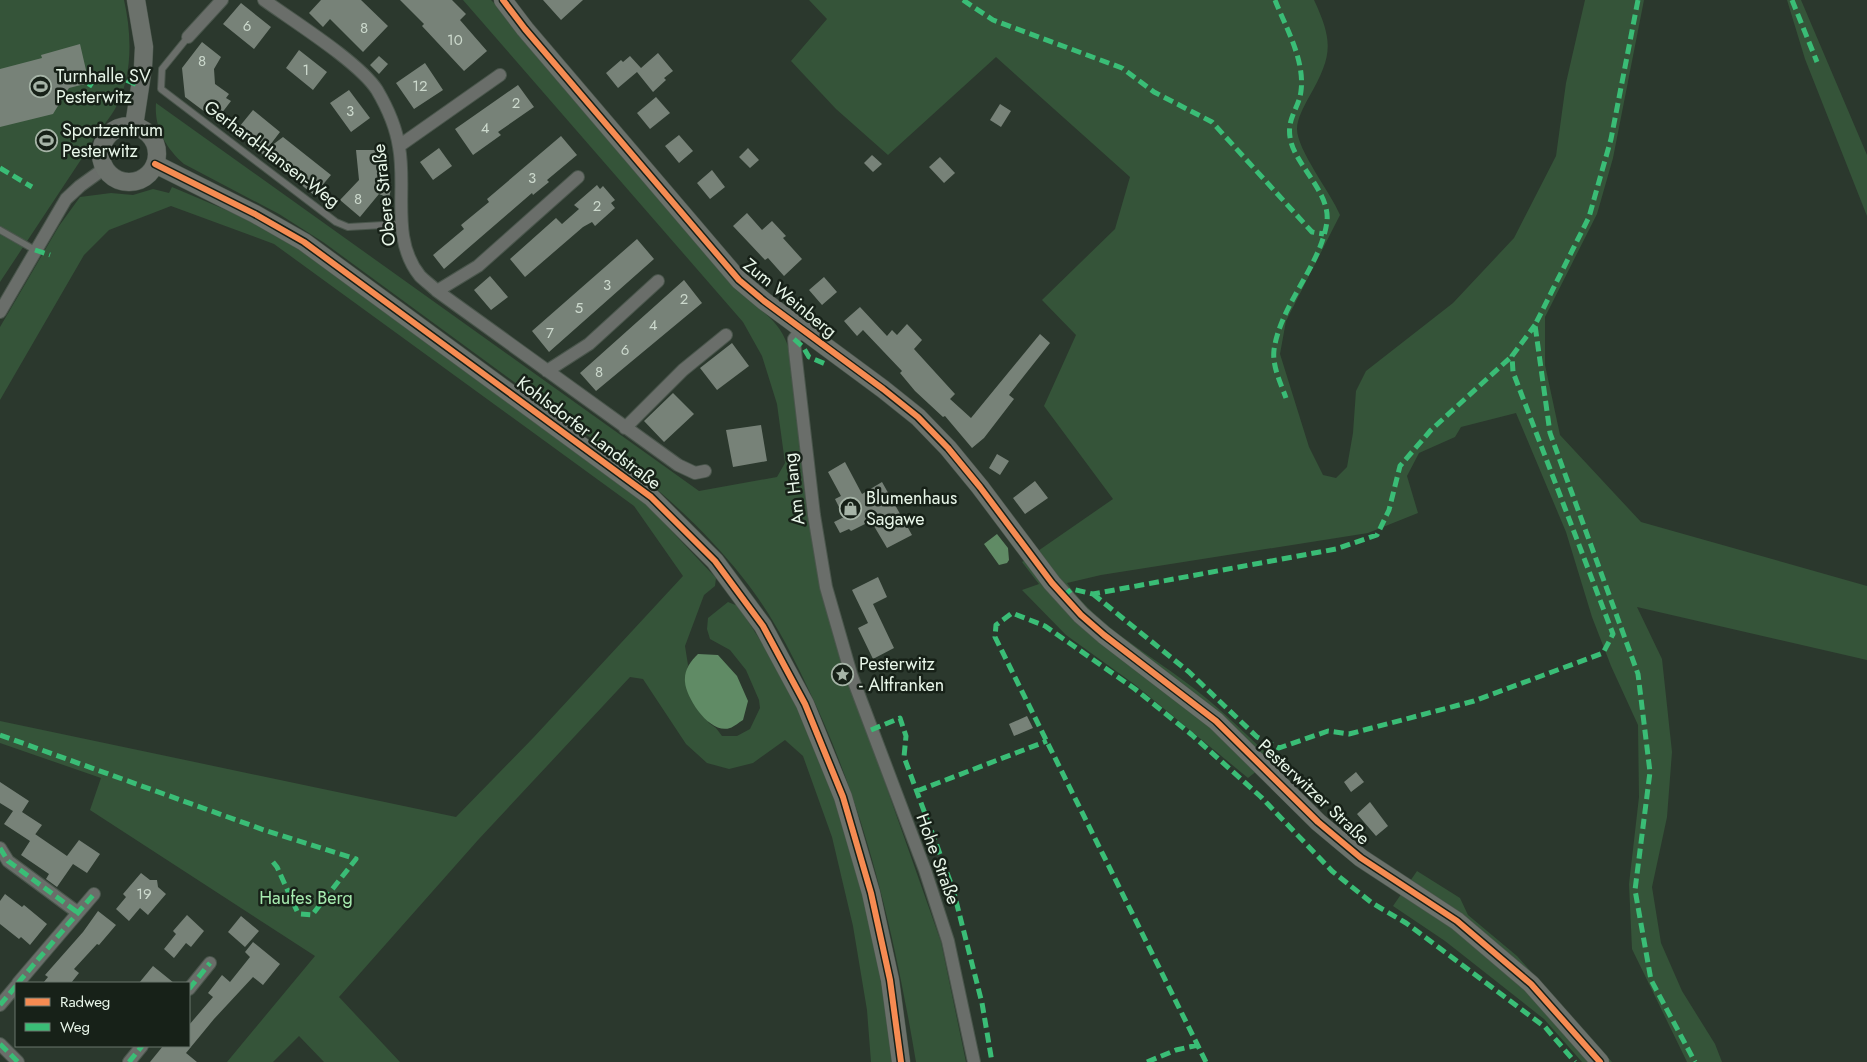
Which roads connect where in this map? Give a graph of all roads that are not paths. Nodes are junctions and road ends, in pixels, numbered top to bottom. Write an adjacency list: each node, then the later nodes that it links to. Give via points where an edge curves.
1 (136, 0): 7 (street, via 144,47)
2 (222, 0): 5 (street)
3 (264, 0): 8 (street, Obere Straße, via 348,60 376,89 391,118)
4 (503, 0): 18 (street, Zum Weinberg, via 739,280)
5 (188, 37): 12 (lane, Gerhard-Hansen-Weg, via 162,69 161,89 336,222 348,227)
6 (500, 75): 8 (street)
7 (134, 126): 9 (street, via 154,140); 10 (street, via 125,126 108,134 101,150)
8 (399, 146): 12 (street, Obere Straße)
9 (155, 164): 10 (street, via 144,178 127,182 118,180); 37 (street, Kohlsdorfer Landstraße, via 255,214 312,248 651,497 715,561 762,626 805,704 843,797 871,893 890,980)
10 (105, 168): 14 (street, via 66,199)
11 (578, 177): 16 (street, via 478,266)
12 (401, 224): 16 (street, Obere Straße, via 406,250 420,275)
13 (0, 230): 14 (lane)
14 (35, 250): 17 (street)
15 (658, 281): 20 (street, via 590,344)
16 (437, 291): 20 (street, Obere Straße)
17 (0, 312)
18 (802, 329): 23 (street, Zum Weinberg, via 884,388 918,417 980,487); 24 (street, Am Hang, via 794,339 814,516 824,578)
19 (726, 335): 21 (street, via 683,370)
20 (546, 371): 21 (street, Obere Straße)
21 (625, 428): 22 (street, Obere Straße, via 678,466 695,473)
22 (705, 471)
23 (1052, 583): 39 (street, Pesterwitzer Straße, via 1104,635 1216,721 1318,822 1361,858 1457,922 1532,984)
24 (850, 674): 38 (street, Hohe Straße, via 925,870 948,941)
25 (0, 848): 27 (street, via 8,861)
26 (94, 894): 27 (street)
27 (78, 912): 29 (street)
28 (210, 963): 31 (street)
29 (19, 982)
30 (15, 986): 32 (street)
31 (190, 988)
32 (0, 1005)
33 (0, 1044): 35 (street)
34 (141, 1047): 36 (street)
35 (18, 1062)
36 (129, 1062)
37 (901, 1062)
38 (974, 1062)
39 (1600, 1062)

